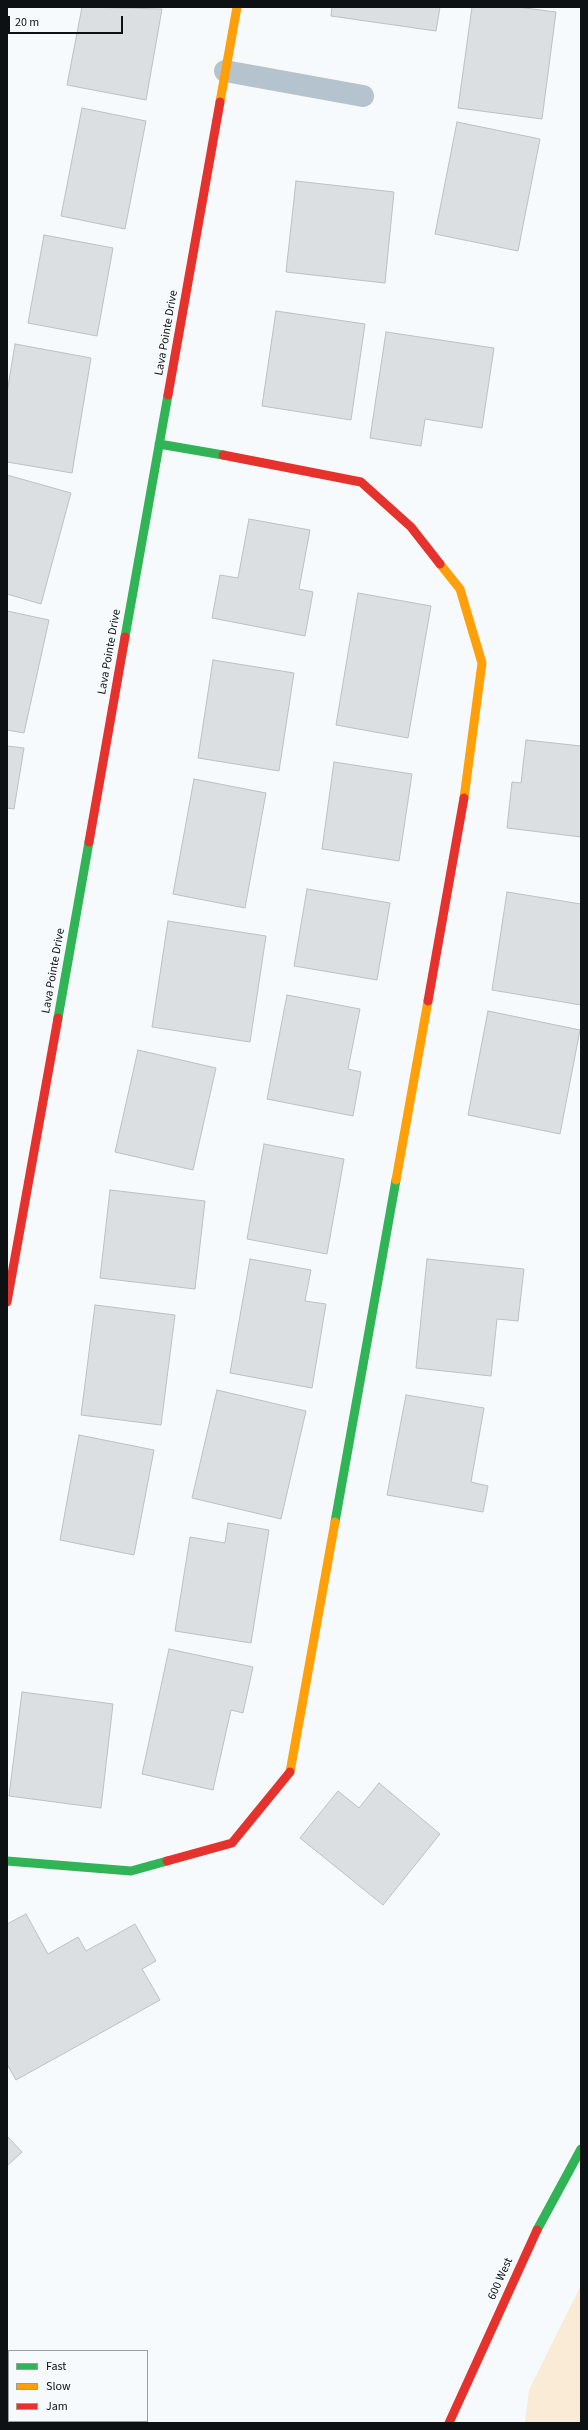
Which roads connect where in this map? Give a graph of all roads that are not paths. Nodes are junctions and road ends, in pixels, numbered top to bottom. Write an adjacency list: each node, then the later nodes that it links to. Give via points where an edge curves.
1 (237, 7): 2 (street, Lava Pointe Drive)
2 (225, 71): 3 (street); 4 (street, Lava Pointe Drive)
3 (363, 96)
4 (160, 444): 5 (street, Lava Pointe Drive); 6 (street, via 298,468 361,482 411,527 460,589 482,663 470,767 290,1771 232,1842 131,1871)
5 (7, 1302)
6 (7, 1861)
7 (581, 2148): 8 (street, 600 West, via 544,2214)
8 (449, 2423)

